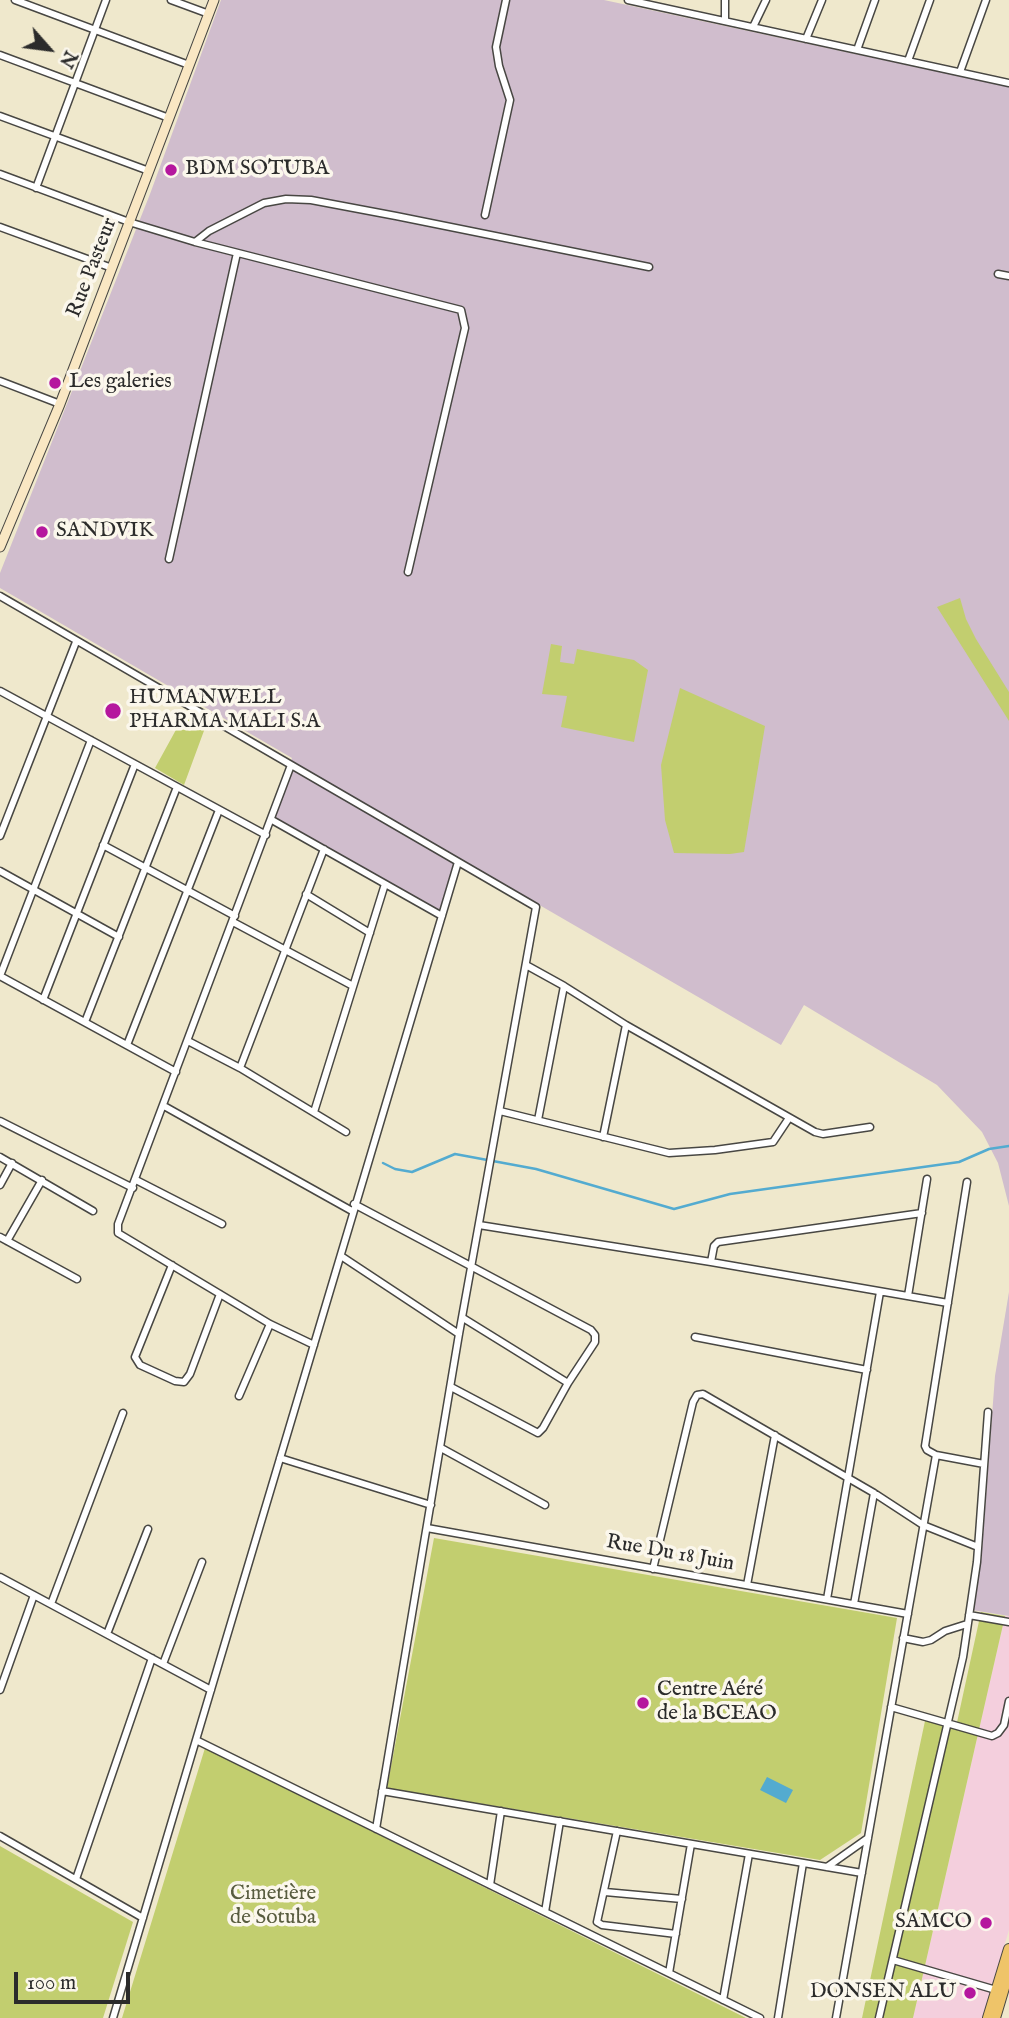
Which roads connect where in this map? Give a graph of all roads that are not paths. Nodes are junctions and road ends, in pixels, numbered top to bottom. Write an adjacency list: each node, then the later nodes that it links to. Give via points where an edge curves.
1 (15, 0): 17 (street)
2 (106, 0): 17 (street)
3 (171, 0): 14 (street)
4 (214, 0): 14 (main road, Rue Pasteur)
5 (506, 0): 32 (street, via 496,47 510,100)
6 (628, 0): 13 (street)
7 (725, 0): 15 (street)
8 (766, 0): 16 (street)
9 (821, 0): 18 (street)
10 (875, 0): 19 (street)
11 (930, 0): 21 (street)
12 (986, 0): 23 (street)
13 (664, 4): 15 (street)
14 (209, 14): 22 (main road, Rue Pasteur)
15 (725, 21): 16 (street)
16 (753, 27): 18 (street)
17 (95, 30): 22 (street); 24 (street)
18 (806, 39): 19 (street)
19 (856, 50): 21 (street)
20 (0, 55): 24 (street)
21 (908, 61): 23 (street)
22 (189, 65): 27 (main road, Rue Pasteur)
23 (960, 72): 25 (street)
24 (75, 83): 27 (street); 28 (street)
25 (1009, 83)
26 (0, 116): 28 (street)
27 (169, 118): 29 (main road, Rue Pasteur)
28 (55, 136): 29 (street); 31 (street)
29 (149, 171): 33 (main road, Rue Pasteur)
30 (0, 174): 31 (street)
31 (36, 188): 33 (street)
32 (485, 215)
33 (129, 222): 35 (street); 38 (main road, Rue Pasteur)
34 (0, 227): 38 (street)
35 (195, 242): 36 (street); 37 (street, via 264,203 311,200)
36 (237, 253): 44 (street); 45 (street, via 461,310 465,328)
37 (649, 267)
38 (112, 268): 42 (main road, Rue Pasteur)
39 (998, 274): 40 (street)
40 (1009, 276)
41 (0, 382): 42 (street)
42 (60, 404): 43 (main road, Rue Pasteur)
43 (0, 547)
44 (169, 559)
45 (408, 572)
46 (0, 596): 47 (street)
47 (76, 642): 49 (street); 52 (street)
48 (0, 691): 49 (street)
49 (47, 716): 50 (street); 57 (street)
50 (91, 740): 51 (street); 64 (street)
51 (135, 764): 53 (street); 58 (street)
52 (291, 765): 55 (street); 60 (street)
53 (177, 787): 54 (street); 61 (street)
54 (219, 810): 56 (street); 65 (street)
55 (272, 820): 56 (street); 59 (street)
56 (266, 835): 69 (street)
57 (0, 836)
58 (103, 845): 61 (street); 67 (street)
59 (324, 849): 63 (street); 66 (street)
60 (458, 862): 68 (street); 73 (street, via 536,907)
61 (146, 869): 65 (street); 71 (street)
62 (0, 871): 64 (street)
63 (385, 884): 68 (street); 70 (street)
64 (34, 889): 67 (street); 74 (street)
65 (188, 891): 69 (street); 81 (street)
66 (306, 894): 70 (street); 72 (street)
67 (77, 913): 71 (street); 77 (street)
68 (442, 916): 101 (street)
69 (234, 919): 72 (street); 80 (street)
70 (370, 933): 75 (street)
71 (119, 937): 78 (street)
72 (285, 950): 75 (street); 82 (street)
73 (526, 965): 76 (street); 85 (street)
74 (0, 976): 77 (street)
75 (353, 986): 86 (street)
76 (564, 986): 79 (street); 88 (street)
77 (43, 1000): 78 (street)
78 (85, 1022): 81 (street)
79 (626, 1025): 87 (street); 92 (street)
80 (188, 1041): 82 (street); 83 (street)
81 (127, 1045): 83 (street)
82 (240, 1068): 86 (street)
83 (176, 1073): 84 (street)
84 (164, 1106): 97 (street); 101 (street)
85 (500, 1111): 88 (street); 105 (street)
86 (314, 1112): 91 (street)
87 (789, 1118): 90 (street, via 823,1134); 92 (street, via 773,1142 715,1150 669,1153)
88 (538, 1120): 92 (street)
89 (0, 1121): 100 (street)
90 (870, 1127)
91 (346, 1132)
92 (603, 1137)
93 (0, 1157): 94 (street)
94 (12, 1163): 96 (street); 99 (street)
95 (927, 1179): 103 (street)
96 (43, 1180): 102 (street); 107 (street)
97 (136, 1180): 100 (street); 104 (street)
98 (967, 1182): 116 (street)
99 (0, 1185)
100 (133, 1188): 110 (street, via 118,1233)
101 (353, 1207): 108 (street); 111 (street)
102 (93, 1211)
103 (922, 1213): 109 (street, via 718,1242); 115 (street)
104 (222, 1224)
105 (479, 1225): 109 (street); 111 (street)
106 (0, 1237): 107 (street)
107 (7, 1241): 112 (street)
108 (341, 1256): 119 (street); 121 (street)
109 (712, 1262): 113 (street)
110 (172, 1265): 114 (street); 114 (street, via 135,1357 140,1364 184,1382)
111 (472, 1265): 117 (street); 123 (street, via 591,1330 595,1342)
112 (77, 1279)
113 (880, 1292): 115 (street); 122 (street)
114 (220, 1294): 118 (street)
115 (908, 1296): 116 (street)
116 (948, 1303): 130 (street, via 925,1446)
117 (463, 1318): 119 (street); 123 (street)
118 (270, 1324): 121 (street); 125 (street)
119 (459, 1334): 124 (street)
120 (695, 1337): 122 (street)
121 (314, 1345): 131 (street)
122 (867, 1370): 133 (street)
123 (568, 1383): 124 (street, via 538,1433)
124 (451, 1387): 129 (street)
125 (239, 1396)
126 (988, 1412): 132 (street)
127 (122, 1413): 147 (street)
128 (775, 1435): 133 (street); 142 (street, via 703,1394 697,1395); 144 (street)
129 (441, 1448): 135 (street); 136 (street)
130 (936, 1455): 132 (street); 137 (street)
131 (280, 1458): 135 (street); 158 (street)
132 (984, 1464): 140 (street)
133 (848, 1478): 134 (street); 146 (street)
134 (874, 1493): 137 (street); 148 (street)
135 (431, 1505): 138 (street)
136 (545, 1505)
137 (923, 1525): 140 (street); 149 (street)
138 (427, 1528): 142 (street, Rue Du 18 Juin); 163 (street)
139 (148, 1529): 153 (street)
140 (978, 1547): 150 (street)
141 (202, 1562): 156 (street)
142 (653, 1569): 144 (street, Rue Du 18 Juin)
143 (0, 1577): 145 (street)
144 (747, 1585): 146 (street, Rue Du 18 Juin)
145 (34, 1595): 147 (street); 157 (street)
146 (827, 1600): 148 (street, Rue Du 18 Juin)
147 (51, 1604): 153 (street)
148 (854, 1604): 149 (street, Rue Du 18 Juin)
149 (908, 1614): 154 (street)
150 (969, 1615): 151 (street); 152 (street)
151 (1009, 1622)
152 (967, 1624): 154 (street, via 923,1642); 161 (street)
153 (107, 1634): 155 (street)
154 (903, 1638): 160 (street)
155 (152, 1658): 156 (street); 175 (street)
156 (163, 1664): 158 (street)
157 (0, 1690)
158 (211, 1690): 162 (street)
159 (1009, 1701): 161 (street, via 1004,1725 992,1736)
160 (891, 1707): 161 (street); 169 (street)
161 (949, 1723): 183 (street)
162 (196, 1740): 166 (street); 180 (street)
163 (382, 1791): 164 (street); 166 (street)
164 (501, 1811): 165 (street); 176 (street)
165 (560, 1821): 167 (street); 179 (street)
166 (376, 1829): 176 (street)
167 (617, 1831): 170 (street); 177 (street)
168 (0, 1836): 175 (street)
169 (868, 1838): 173 (street); 174 (street)
170 (691, 1844): 171 (street); 178 (street)
171 (749, 1854): 172 (street); 186 (street)
172 (803, 1863): 173 (street); 189 (street)
173 (827, 1867): 174 (street)
174 (862, 1873): 190 (street)
175 (76, 1880): 180 (street)
176 (490, 1885): 179 (street)
177 (605, 1892): 178 (street); 181 (street, via 597,1922 602,1925)
178 (682, 1899): 181 (street)
179 (545, 1912): 184 (street)
180 (143, 1918): 187 (street)
181 (676, 1934): 184 (street)
182 (1009, 1949): 185 (main road)
183 (893, 1960): 185 (street); 191 (street)
184 (669, 1973): 186 (street)
185 (1004, 1983): 192 (main road); 193 (main road)
186 (723, 2000): 188 (street)
187 (113, 2018)
188 (760, 2018)
189 (778, 2018)
190 (836, 2018)
191 (879, 2018)
192 (988, 2018)
193 (995, 2018)

